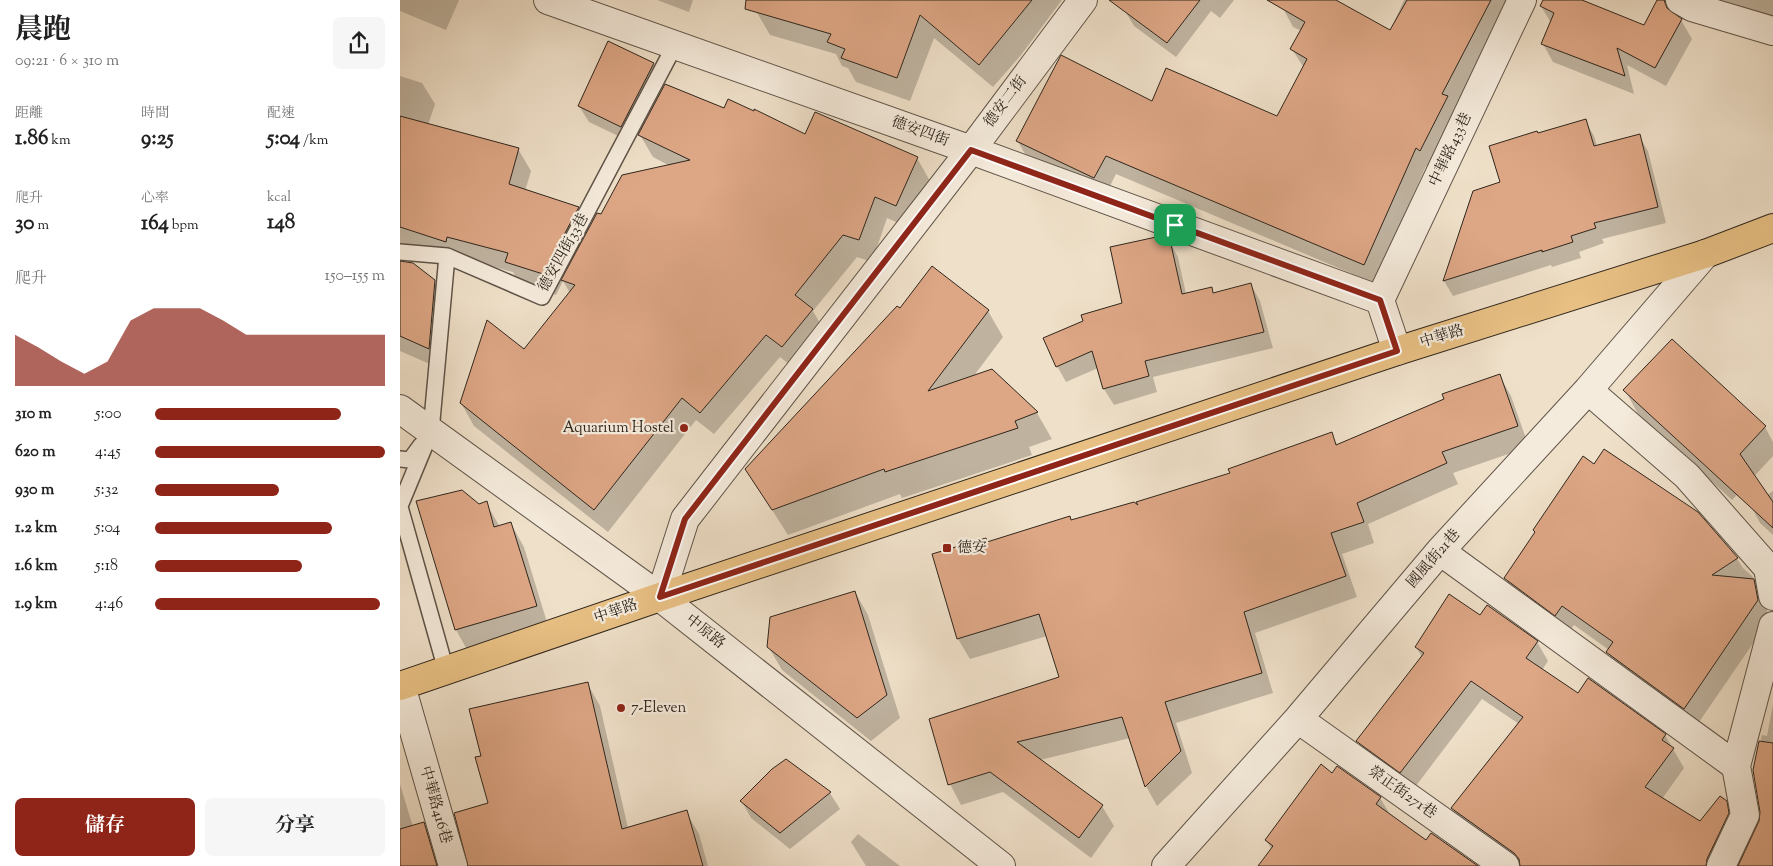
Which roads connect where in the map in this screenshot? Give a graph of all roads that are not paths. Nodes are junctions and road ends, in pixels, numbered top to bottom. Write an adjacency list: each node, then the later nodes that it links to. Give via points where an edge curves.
1 (1083, 0): 7 (street, 德安二街)
2 (1522, 0): 12 (street, 中華路433巷)
3 (1680, 0): 5 (street, via 1692,7)
4 (562, 2): 6 (street, 德安四街)
5 (1773, 31)
6 (674, 45): 7 (street, 德安四街); 11 (lane, 德安四街33巷, via 542,298)
7 (971, 150): 12 (street, 德安四街); 21 (street, 德安二街, via 685,519)
8 (1773, 228): 10 (main road, 中華路)
9 (400, 252): 11 (lane)
10 (1705, 254): 13 (main road, 中華路); 14 (street, 國風街21巷)
11 (447, 256): 16 (lane)
12 (1380, 300): 13 (street)
13 (1397, 351): 21 (main road, 中華路)
14 (1588, 390): 19 (street, 國風街21巷); 20 (street, via 1687,476 1768,568)
15 (400, 410): 16 (street, 中原路)
16 (430, 431): 17 (lane, via 410,460); 18 (lane); 21 (street, 中原路)
17 (400, 459)
18 (400, 506): 23 (lane)
19 (1440, 550): 25 (street, 國風街21巷); 26 (street)
20 (1773, 596)
21 (660, 597): 23 (main road, 中華路); 28 (street, 中原路)
22 (1773, 626): 26 (street)
23 (446, 670): 24 (main road, 中華路)
24 (400, 686): 27 (street, 中華路416巷)
25 (1298, 719): 29 (street, 國風街21巷); 30 (street, 榮正街271巷)
26 (1736, 766): 31 (street, via 1745,815)
27 (453, 866)
28 (1001, 866)
29 (1166, 866)
30 (1505, 866)
31 (1721, 866)

